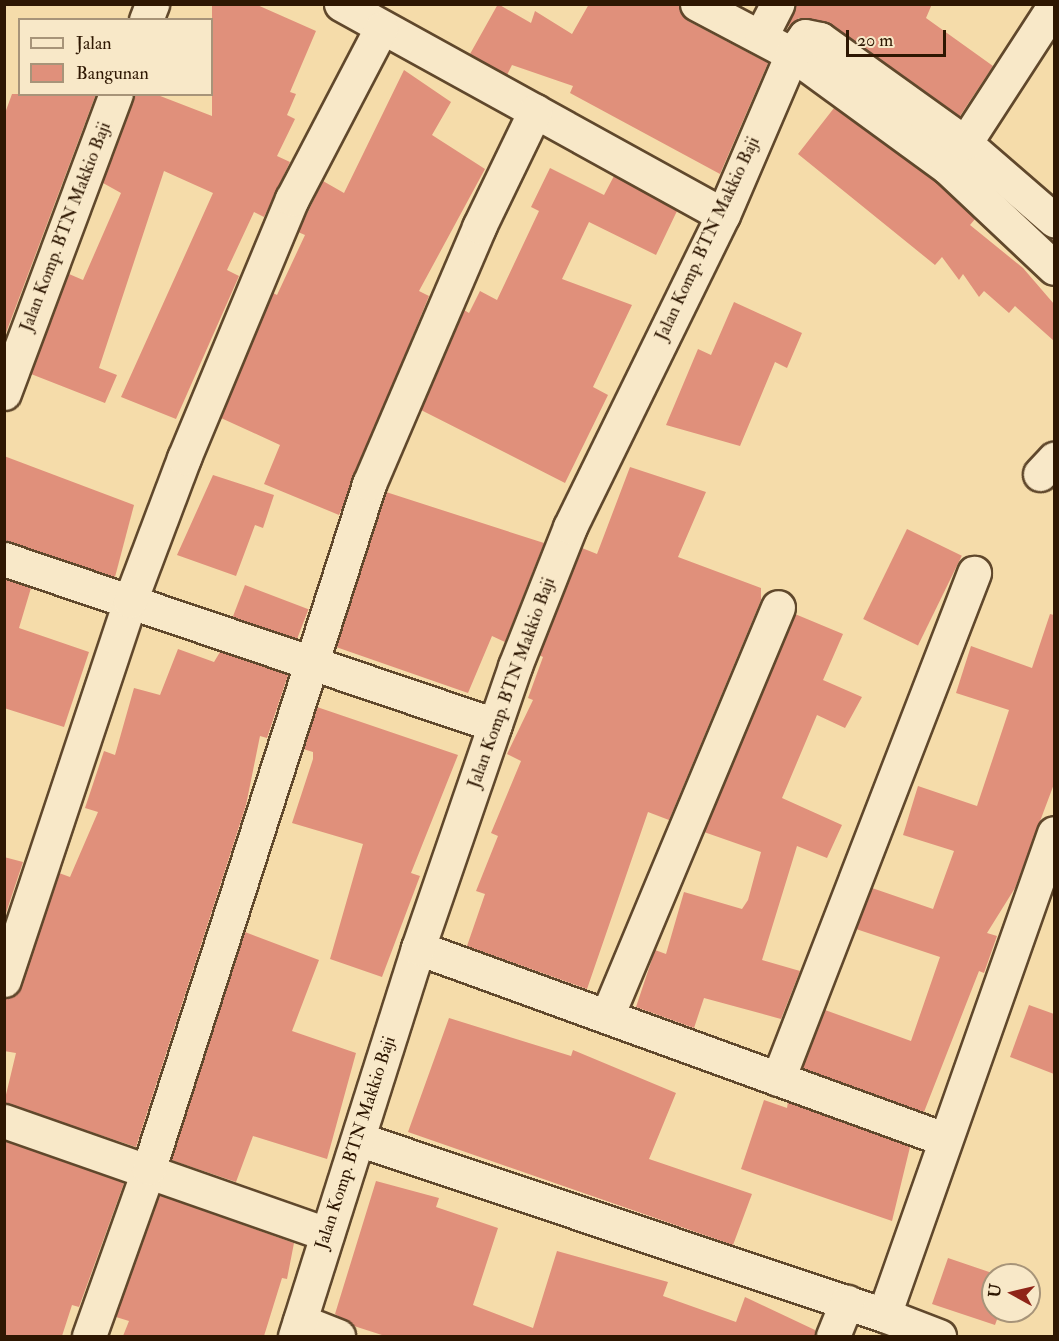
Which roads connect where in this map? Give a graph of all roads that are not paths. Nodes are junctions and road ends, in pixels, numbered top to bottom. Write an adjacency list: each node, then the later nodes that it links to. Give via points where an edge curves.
1 (696, 4): 5 (street)
2 (777, 4): 5 (street)
3 (1054, 6): 9 (street)
4 (359, 12): 8 (street); 16 (street, via 292,199)
5 (761, 36): 6 (street)
6 (792, 54): 9 (street, via 805,36 820,39); 10 (street, Jalan Komp. BTN Makkio Baji); 12 (street, via 946,167)
7 (115, 96): 13 (street, Jalan Komp. BTN Makkio Baji)
8 (535, 111): 10 (street); 18 (street, via 479,227 369,484)
9 (965, 143): 11 (street)
10 (723, 215): 19 (street, Jalan Komp. BTN Makkio Baji, via 570,527)
11 (1054, 220)
12 (1054, 268)
13 (4, 393)
14 (4, 559): 16 (street)
15 (974, 573): 24 (street)
16 (130, 601): 18 (street); 22 (street)
17 (778, 607): 23 (street)
18 (314, 667): 19 (street); 28 (street)
19 (495, 726): 21 (street, Jalan Komp. BTN Makkio Baji)
20 (1054, 833): 27 (street)
21 (418, 948): 23 (street); 26 (street, Jalan Komp. BTN Makkio Baji)
22 (4, 980)
23 (607, 1016): 24 (street)
24 (778, 1079): 27 (street)
25 (4, 1121): 28 (street)
26 (358, 1139): 29 (street, Jalan Komp. BTN Makkio Baji); 30 (street)
27 (944, 1139): 31 (street)
28 (149, 1168): 29 (street); 33 (street)
29 (327, 1234): 32 (street, Jalan Komp. BTN Makkio Baji)
30 (847, 1302): 31 (street); 35 (street)
31 (884, 1315): 36 (street)
32 (298, 1329): 34 (street)
33 (89, 1336)
34 (338, 1336)
35 (833, 1336)
36 (939, 1336)

